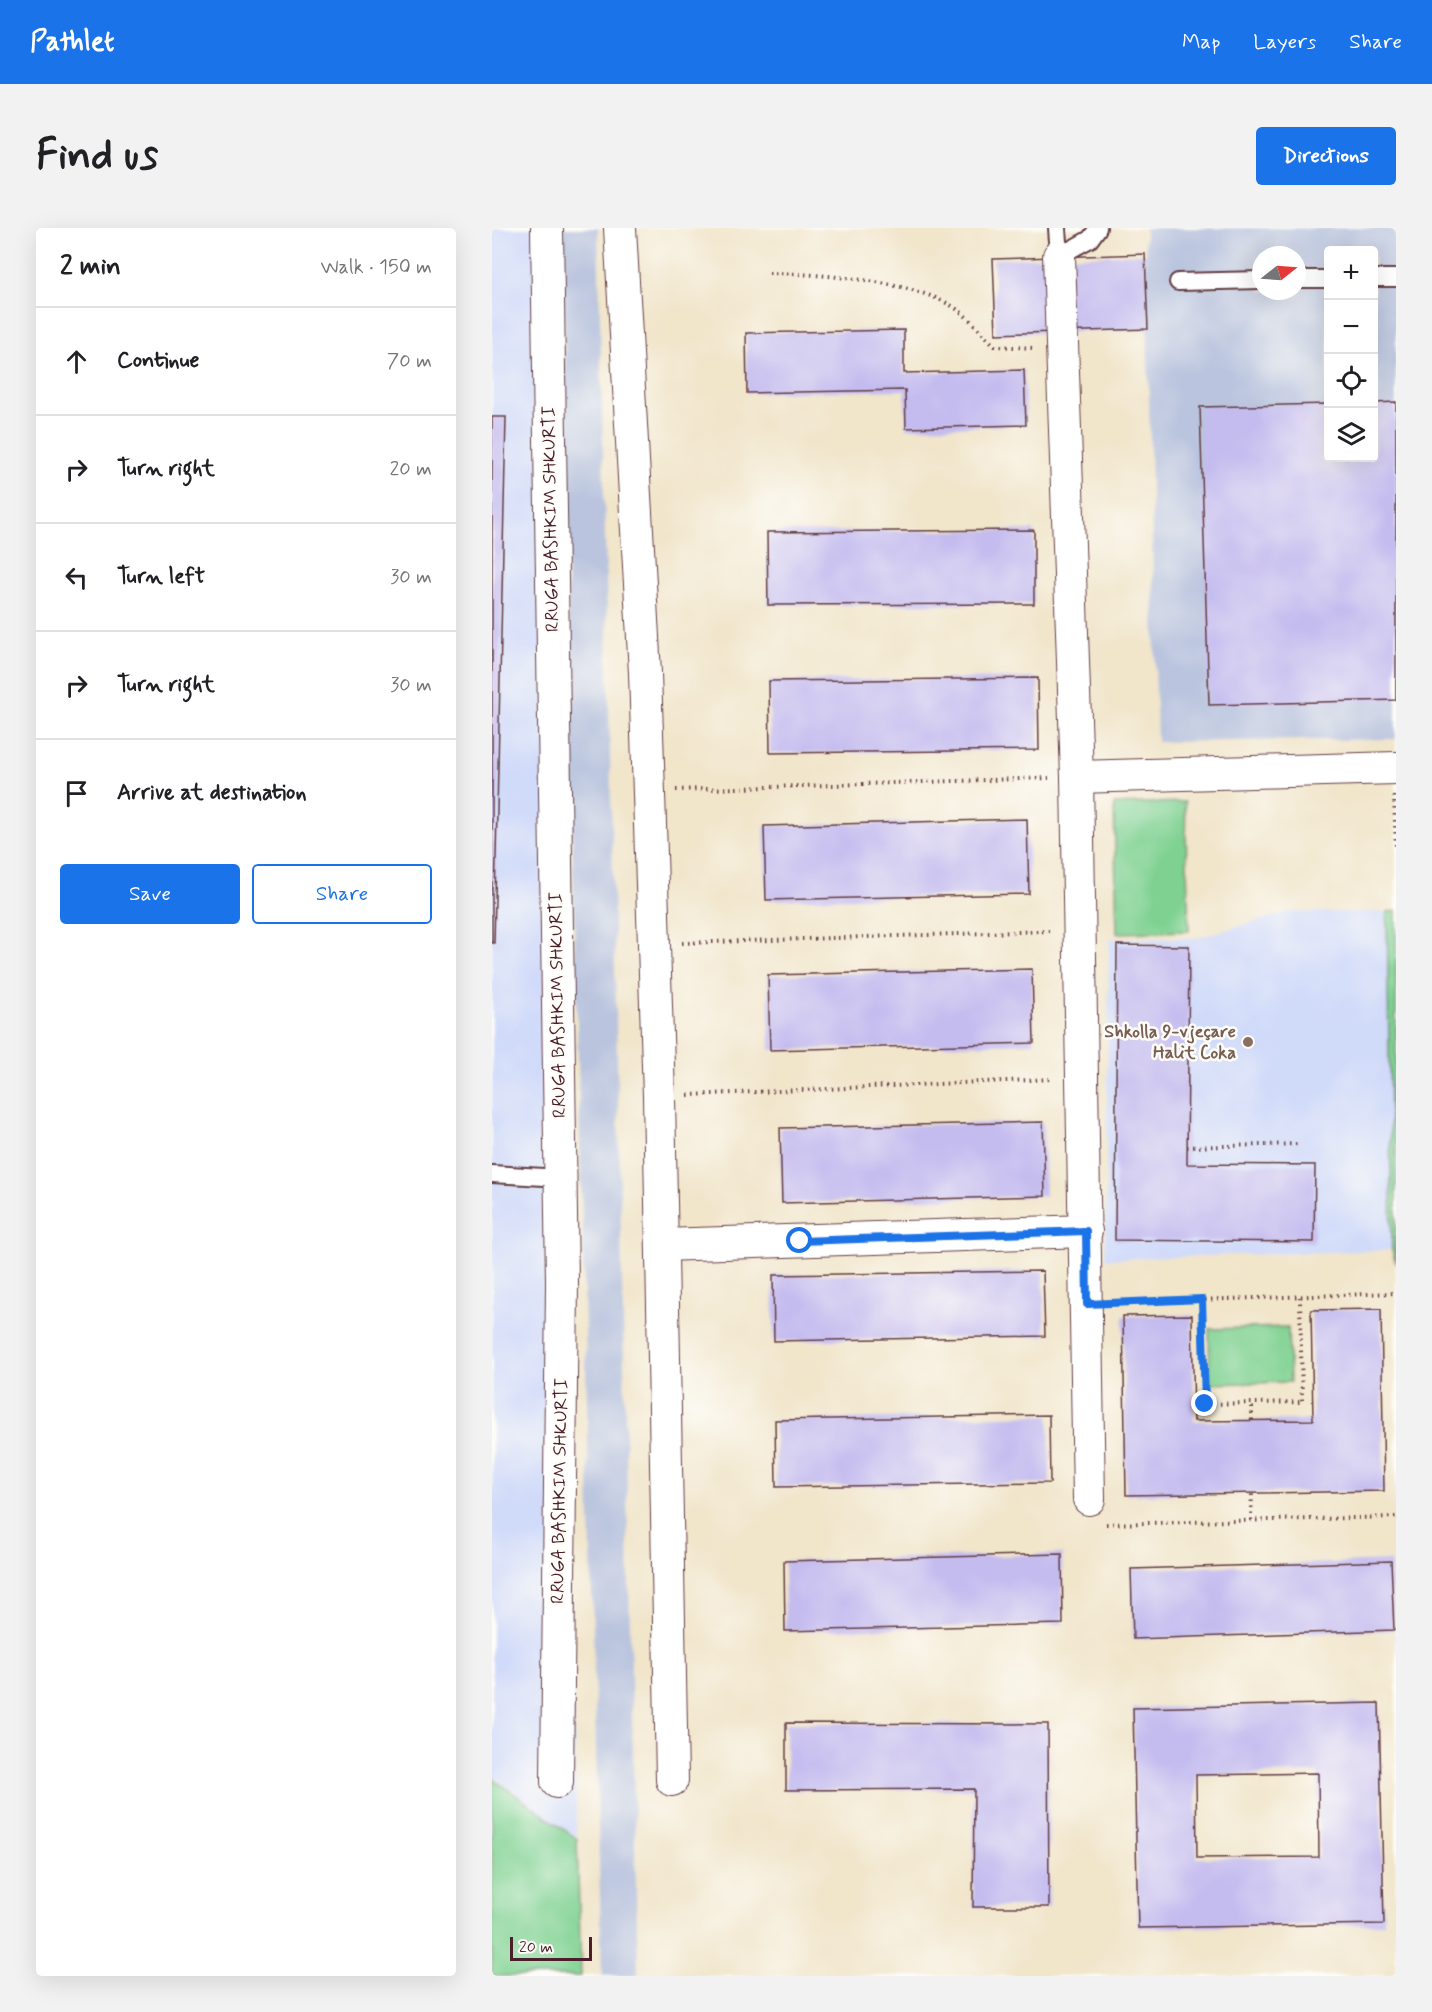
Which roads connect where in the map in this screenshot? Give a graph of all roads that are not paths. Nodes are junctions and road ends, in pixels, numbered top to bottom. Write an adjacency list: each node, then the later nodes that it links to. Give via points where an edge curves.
1 (547, 228): 14 (street, RRUGA BASHKIM SHKURTI)
2 (620, 228): 16 (street, via 645,673)
3 (1098, 228): 4 (lane, via 1090,239)
4 (1058, 242): 12 (street)
5 (1378, 278): 6 (lane)
6 (1396, 278)
7 (1306, 279): 8 (lane)
8 (1324, 279)
9 (1252, 280): 10 (lane)
10 (1178, 282)
11 (1394, 768): 12 (street)
12 (1077, 777): 15 (street)
13 (492, 1174): 14 (lane)
14 (561, 1178): 19 (street, RRUGA BASHKIM SHKURTI)
15 (1086, 1231): 16 (street); 17 (street)
16 (662, 1245): 18 (street)
17 (1096, 1511)
18 (672, 1780)
19 (557, 1782)

